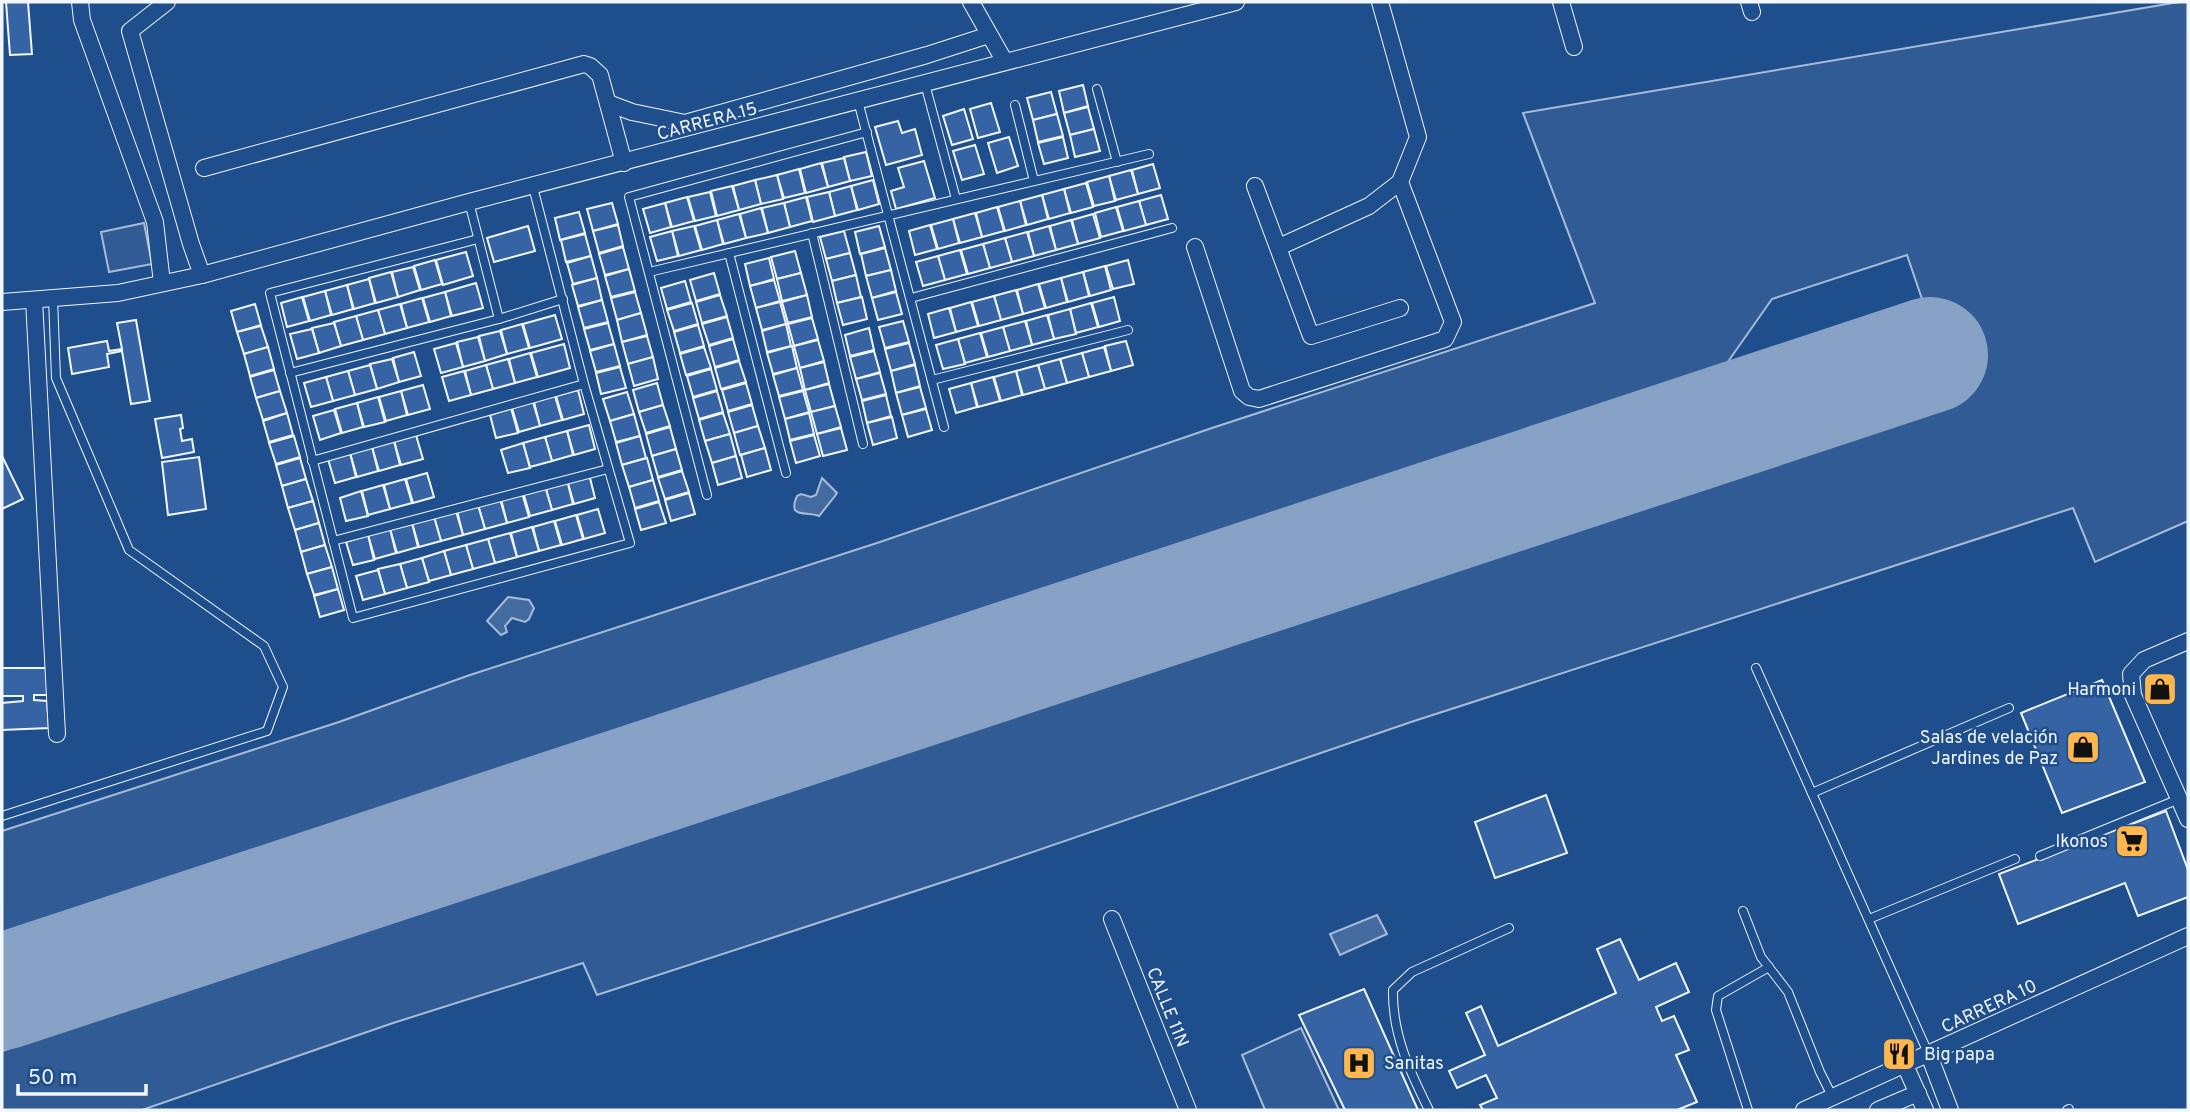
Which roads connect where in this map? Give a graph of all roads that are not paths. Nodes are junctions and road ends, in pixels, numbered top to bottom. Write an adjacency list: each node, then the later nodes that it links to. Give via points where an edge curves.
1 (80, 2): 35 (street, via 82,20 155,222)
2 (167, 2): 34 (street, via 130,31 191,244)
3 (971, 2): 7 (street)
4 (1236, 2): 9 (street, CARRERA 15)
5 (1380, 2): 21 (street, via 1418,137)
6 (1561, 2): 8 (street)
7 (989, 35): 9 (street); 13 (street, via 685,124)
8 (1574, 47)
9 (1005, 62): 10 (street, CARRERA 15)
10 (925, 84): 12 (street, CARRERA 15); 24 (lane)
11 (1097, 89): 17 (lane)
12 (858, 101): 15 (lane); 18 (street, CARRERA 15)
13 (608, 103): 18 (street); 19 (street, via 600,75 590,66 578,65)
14 (1014, 105): 20 (lane)
15 (867, 132): 26 (lane); 33 (lane, via 629,197)
16 (1149, 154): 17 (lane)
17 (1117, 162): 20 (lane)
18 (624, 163): 23 (street, CARRERA 15)
19 (204, 168)
20 (1034, 181): 24 (lane)
21 (1400, 182): 30 (street, via 1453,322 1450,332 1445,339 1259,399 1242,391); 31 (street, via 1369,205)
22 (1255, 186): 31 (street)
23 (533, 187): 25 (street, CARRERA 15); 38 (lane)
24 (956, 200): 26 (lane)
25 (469, 202): 29 (lane); 34 (street, CARRERA 15)
26 (890, 215): 28 (lane); 37 (lane)
27 (1172, 228): 37 (lane)
28 (812, 233): 32 (lane); 48 (lane)
29 (478, 239): 42 (lane); 44 (lane, via 270,293)
30 (1195, 247)
31 (1279, 247): 41 (street, via 1311,336)
32 (729, 253): 33 (lane); 51 (lane)
33 (649, 271): 52 (lane)
34 (195, 276): 35 (street, CARRERA 15)
35 (162, 283): 36 (street, CARRERA 15, via 118,293)
36 (53, 298): 39 (street, CARRERA 15); 60 (lane, via 56,378 129,550 264,646 283,687 267,731)
37 (911, 298): 45 (lane)
38 (563, 299): 42 (lane); 46 (lane)
39 (34, 300): 40 (street, CARRERA 15); 57 (street)
40 (2, 302)
41 (1401, 307)
42 (499, 319): 44 (lane)
43 (1128, 330): 45 (lane)
44 (289, 373): 49 (lane)
45 (932, 380): 47 (lane)
46 (584, 384): 49 (lane); 50 (lane)
47 (944, 427)
48 (863, 444)
49 (312, 461): 53 (lane)
50 (608, 469): 53 (lane); 53 (lane, via 630,542 353,618)
51 (786, 473)
52 (707, 495)
53 (333, 541)
54 (2188, 641): 59 (street, via 2144,660 2131,674 2133,695)
55 (1756, 668): 58 (lane)
56 (2009, 708): 58 (lane)
57 (58, 734)
58 (1812, 793): 66 (lane)
59 (2183, 797): 61 (street); 62 (lane)
60 (2, 816)
61 (2188, 819)
62 (2040, 856)
63 (2015, 859): 66 (lane)
64 (1743, 911): 69 (lane)
65 (1112, 919): 74 (street, CALLE 11N)
66 (1868, 919): 70 (lane)
67 (1509, 928): 75 (lane, via 1412,972 1393,990 1392,1015)
68 (2188, 936): 70 (street, CARRERA 10)
69 (1769, 967): 73 (lane, via 1788,992); 76 (lane, via 1718,996 1716,1010)
70 (1929, 1055): 71 (street, CARRERA 10); 80 (street)
71 (1905, 1065): 72 (street); 73 (street, CARRERA 10)
72 (1918, 1093): 78 (street); 79 (street)
73 (1833, 1098): 77 (street, CARRERA 10)
74 (1188, 1110)
75 (1429, 1110)
76 (1748, 1110)
77 (1804, 1110)
78 (1878, 1110)
79 (1925, 1110)
80 (1950, 1110)

